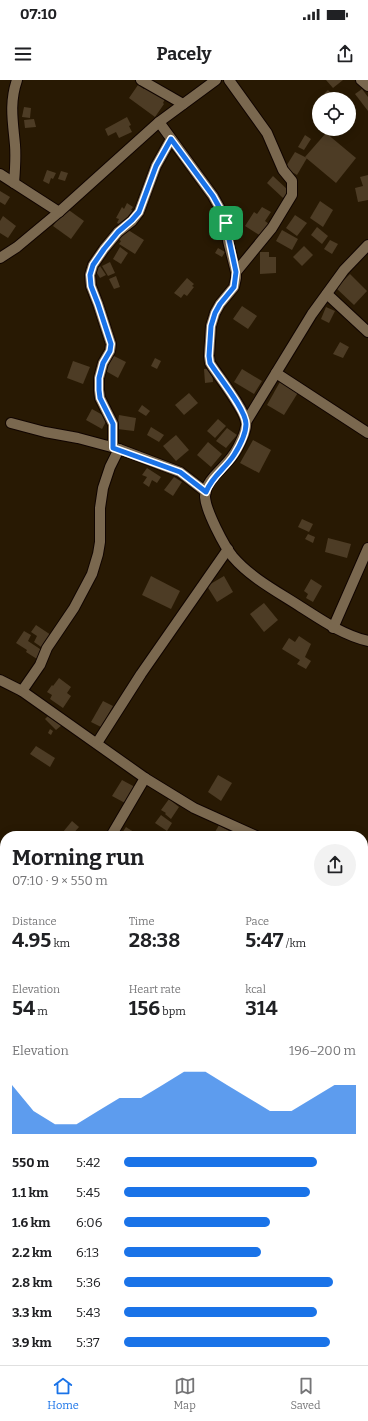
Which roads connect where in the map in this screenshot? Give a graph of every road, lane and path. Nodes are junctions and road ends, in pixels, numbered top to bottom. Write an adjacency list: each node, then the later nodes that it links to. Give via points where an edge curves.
1 (17, 80): 11 (street, via 13,92 12,116 15,146)
2 (141, 80): 7 (street)
3 (216, 80): 7 (street)
4 (229, 80): 15 (street, via 266,133 283,170 292,182 292,195 272,228)
5 (361, 80): 6 (street)
6 (368, 86)
7 (183, 104): 8 (street)
8 (159, 122): 9 (street); 12 (street)
9 (171, 139): 15 (street, via 213,196 224,216); 22 (street, via 156,166 139,212 104,249 93,265 90,275 91,286 111,344 99,378 99,390 100,398 113,424)
10 (0, 174): 11 (street)
11 (14, 183): 12 (street)
12 (59, 212): 14 (street)
13 (368, 245): 16 (street, via 344,270)
14 (0, 258)
15 (236, 272): 19 (street, via 234,287 215,313 211,326 209,356 210,363 242,410)
16 (327, 294): 17 (street); 18 (street)
17 (368, 332)
18 (276, 373): 19 (street); 21 (street)
19 (246, 422): 23 (street, via 234,455 214,477)
20 (11, 423): 22 (street)
21 (368, 433)
22 (116, 448): 23 (street, via 180,472); 29 (street, via 103,488 100,542 92,574 74,608 47,648 40,665)
23 (206, 492): 25 (street, via 208,508)
24 (368, 548): 26 (street)
25 (228, 549): 26 (street, via 244,567 274,590); 30 (street, via 141,674)
26 (333, 628): 27 (street)
27 (368, 641)
28 (0, 680): 29 (street)
29 (22, 691): 30 (street)
30 (97, 743): 31 (street)
31 (145, 778): 32 (street); 33 (street, via 194,808)
32 (114, 831)
33 (245, 831)

